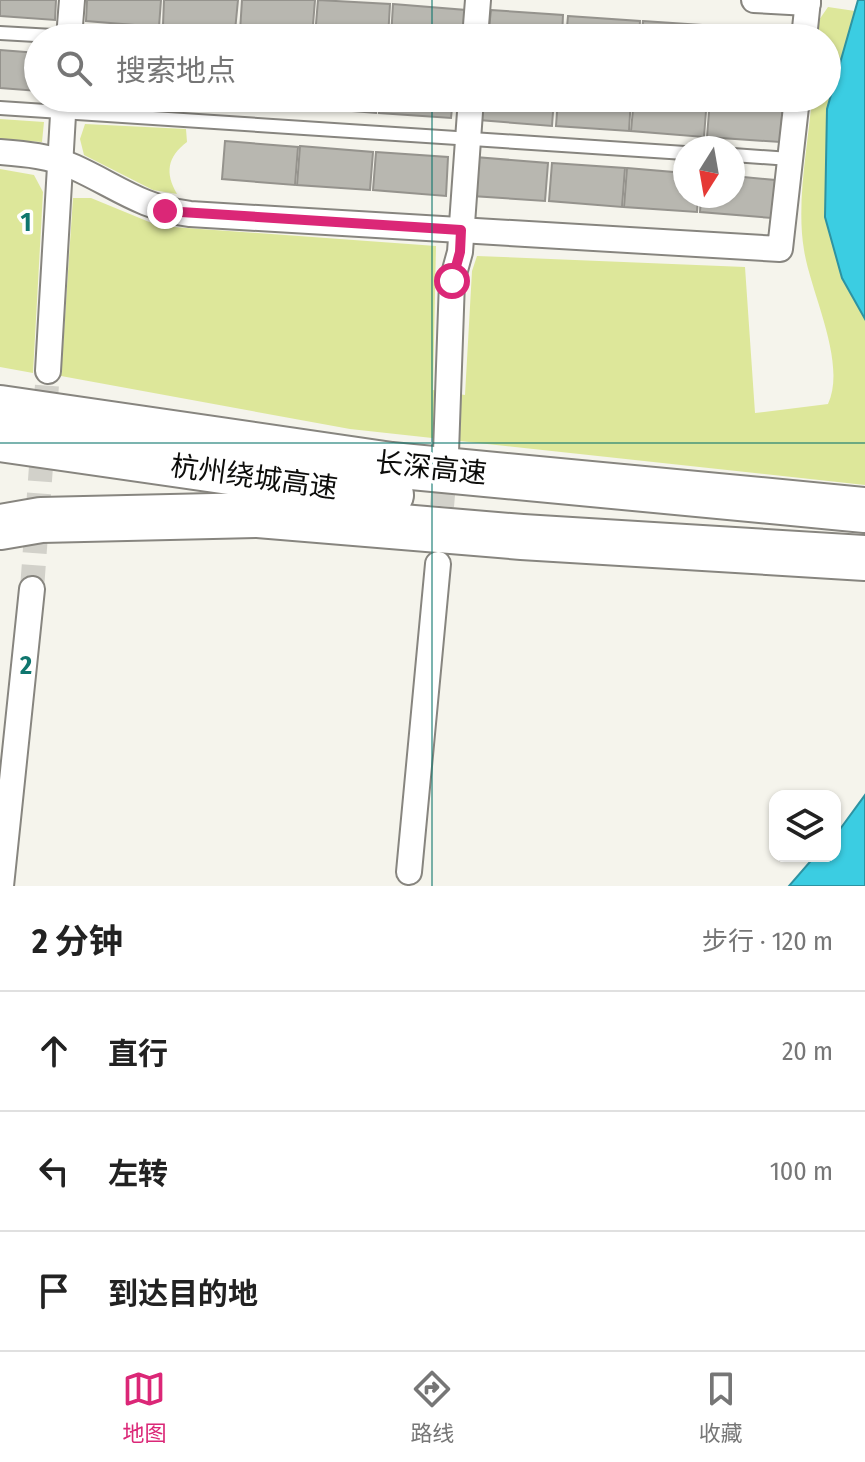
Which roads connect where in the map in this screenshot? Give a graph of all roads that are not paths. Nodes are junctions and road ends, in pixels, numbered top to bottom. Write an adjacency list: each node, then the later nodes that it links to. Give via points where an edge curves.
1 (72, 0): 5 (street)
2 (478, 0): 6 (street)
3 (754, 0): 4 (street)
4 (808, 2): 7 (street)
5 (70, 24)
6 (476, 24)
7 (806, 24)
8 (0, 33): 9 (lane)
9 (24, 35)
10 (24, 107): 11 (lane)
11 (0, 108)
12 (62, 112): 21 (street)
13 (144, 112): 16 (lane)
14 (470, 112): 16 (street)
15 (795, 112): 20 (street)
16 (468, 140): 18 (lane); 22 (street)
17 (0, 152): 21 (street)
18 (673, 152)
19 (745, 156): 20 (lane)
20 (790, 159): 22 (street, via 780,249)
21 (58, 161): 22 (street, via 165,211); 23 (street)
22 (461, 230): 26 (street, via 452,281)
23 (48, 371)
24 (0, 408): 27 (highway, 长深高速, via 391,465)
25 (0, 439): 29 (highway, 杭州绕城高速)
26 (446, 452)
27 (854, 509)
28 (0, 527): 29 (highway, via 41,520 258,515)
29 (853, 557)
30 (438, 564): 32 (street)
31 (32, 589): 33 (street)
32 (409, 872)
33 (1, 886)

